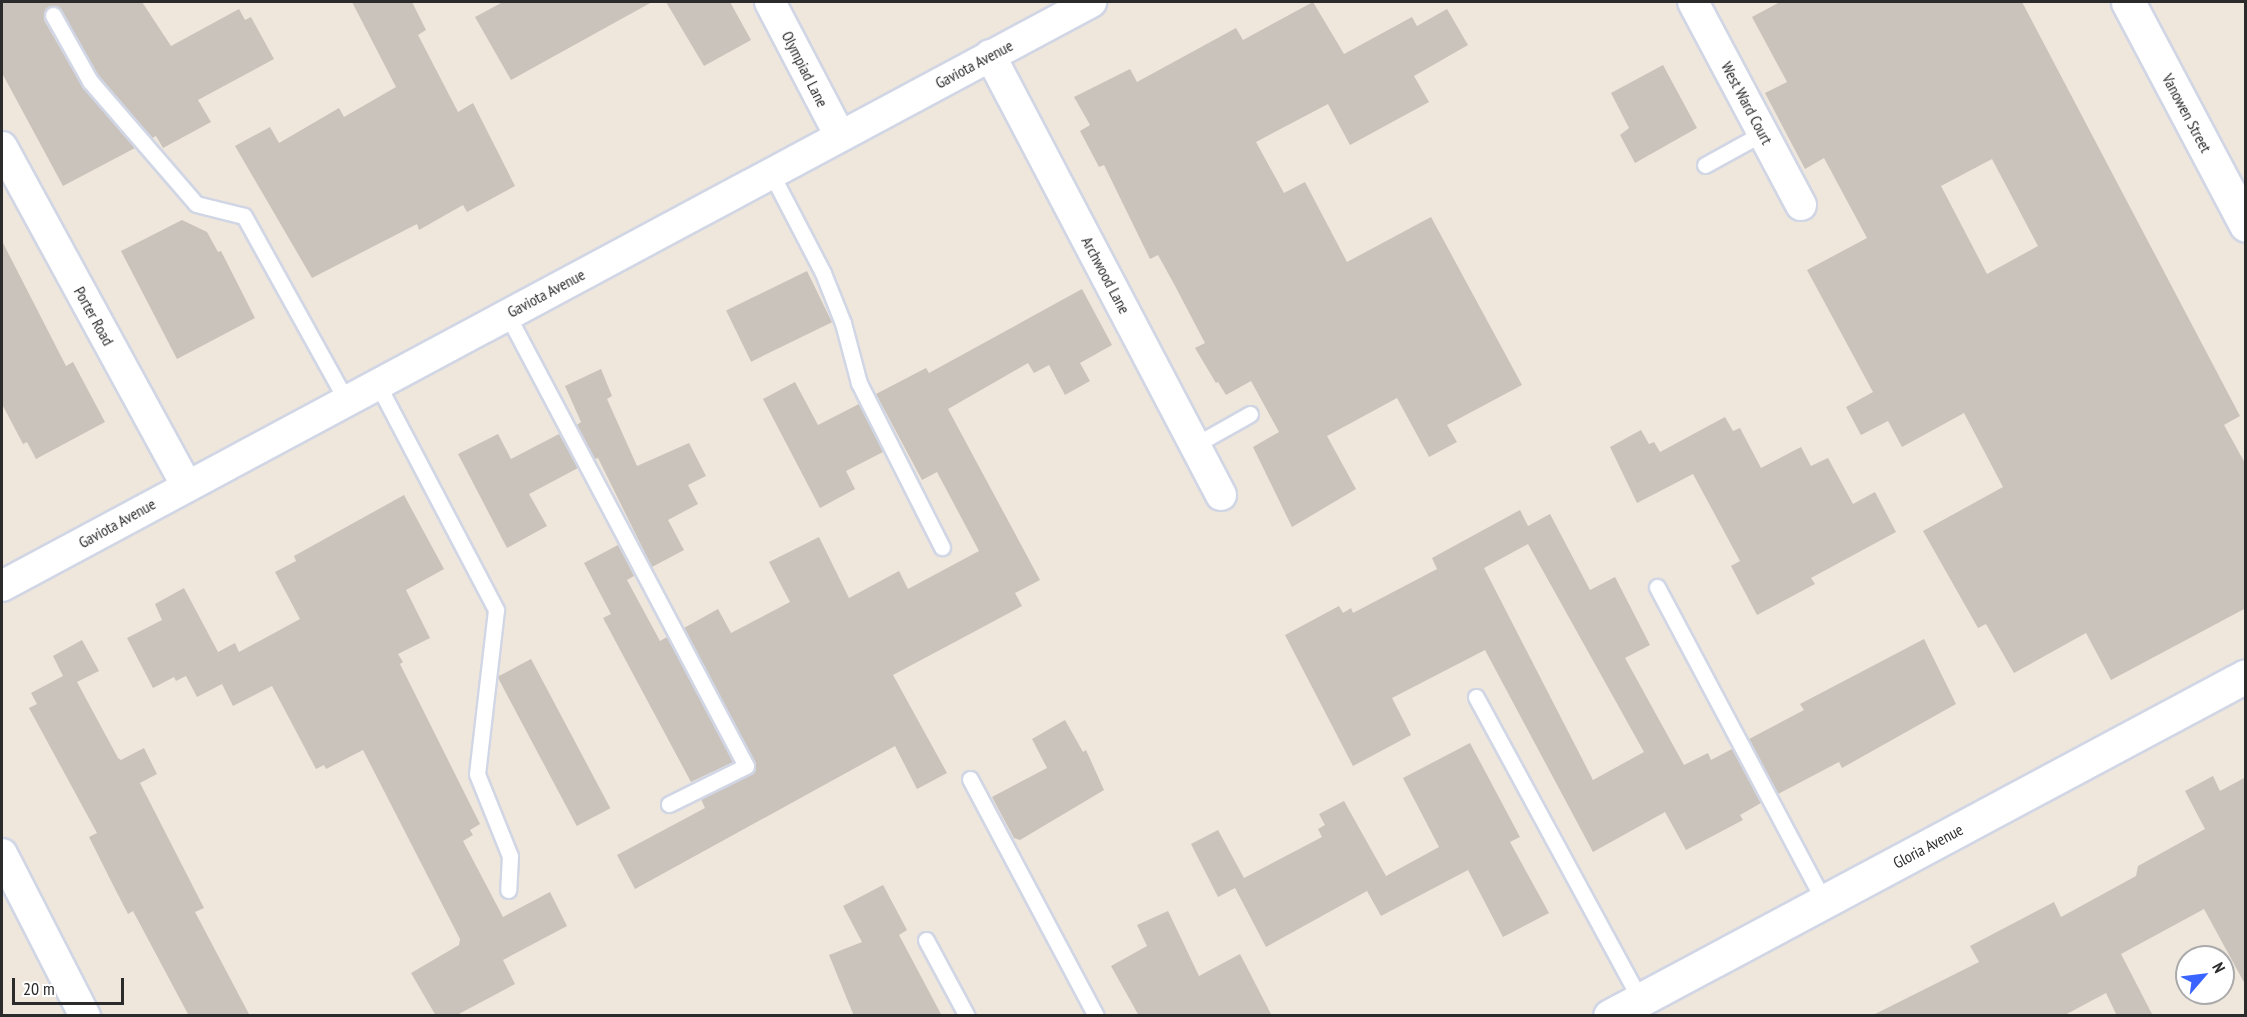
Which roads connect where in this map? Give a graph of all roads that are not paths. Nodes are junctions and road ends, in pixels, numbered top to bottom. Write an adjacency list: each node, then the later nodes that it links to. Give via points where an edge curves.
1 (770, 2): 8 (street, Olympiad Lane)
2 (1090, 2): 6 (street, Gaviota Avenue)
3 (1693, 2): 7 (street, West Ward Court)
4 (2128, 2): 13 (street, Vanowen Street)
5 (53, 15): 16 (lane, via 90,81 196,204 244,216)
6 (990, 56): 8 (street, Gaviota Avenue); 18 (street, Archwood Lane)
7 (1763, 133): 10 (lane); 12 (street, West Ward Court)
8 (840, 136): 11 (street, Gaviota Avenue)
9 (2, 147): 19 (street, Porter Road)
10 (1705, 165)
11 (771, 173): 14 (street, Gaviota Avenue); 21 (lane, via 823,273 843,323 859,383)
12 (1801, 205)
13 (2246, 225)
14 (507, 314): 15 (street, Gaviota Avenue); 27 (lane, via 746,766)
15 (377, 383): 16 (street, Gaviota Avenue); 29 (lane, via 496,610 477,774 510,856)
16 (346, 400): 19 (street, Gaviota Avenue)
17 (1250, 414): 18 (lane)
18 (1195, 445): 20 (street, Archwood Lane)
19 (186, 485): 22 (street, Gaviota Avenue)
20 (1221, 495)
21 (942, 547)
22 (2, 586)
23 (1657, 587): 30 (lane)
24 (2246, 676): 30 (street, Gloria Avenue)
25 (1476, 697): 32 (lane)
26 (970, 779): 35 (lane)
27 (669, 804)
28 (2, 854): 33 (street)
29 (508, 890)
30 (1824, 901): 32 (street, Gloria Avenue)
31 (926, 940): 34 (lane)
32 (1640, 999): 36 (street, Gloria Avenue)
33 (85, 1016)
34 (967, 1016)
35 (1096, 1016)
36 (1610, 1016)

